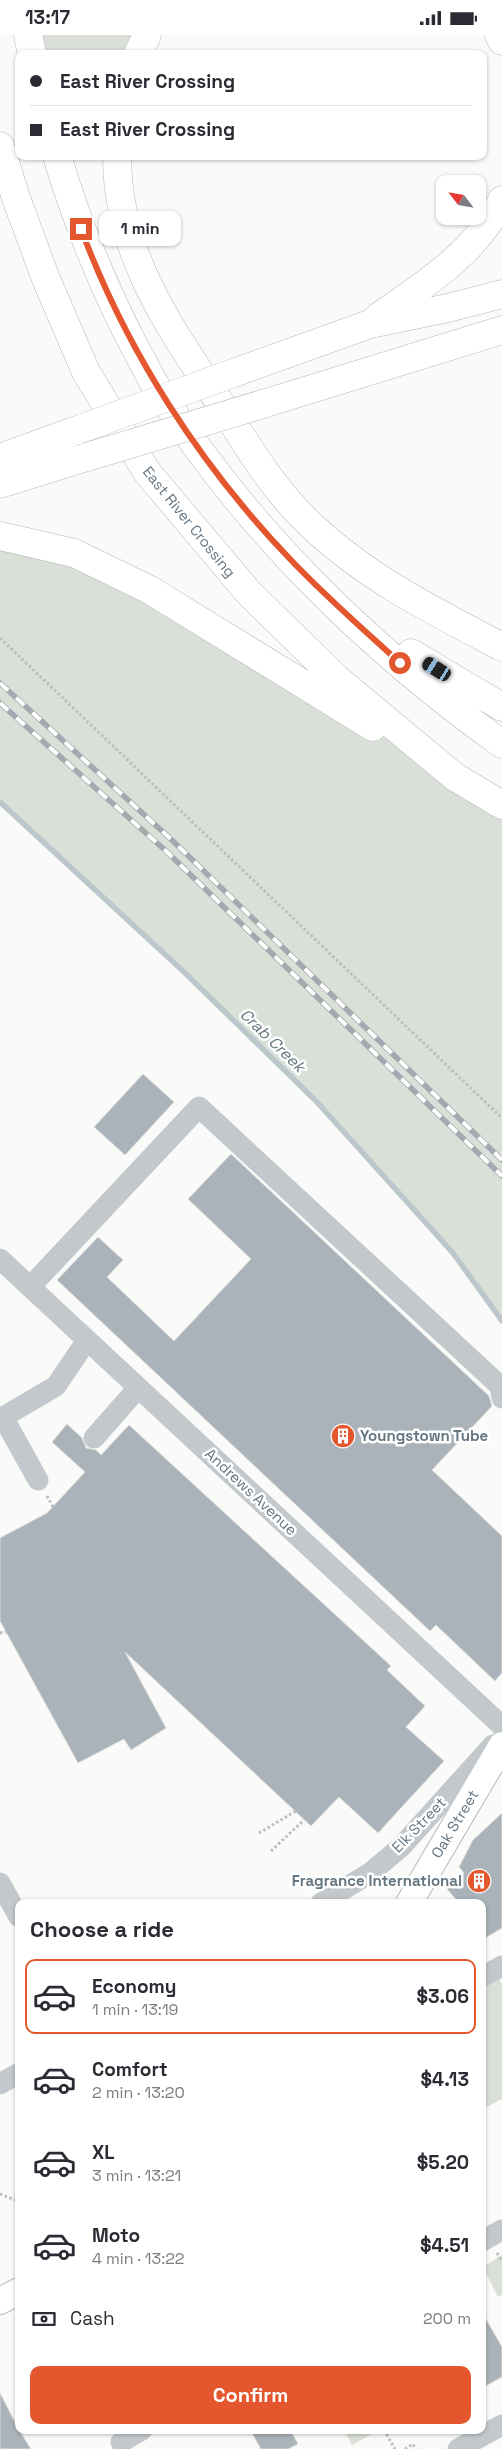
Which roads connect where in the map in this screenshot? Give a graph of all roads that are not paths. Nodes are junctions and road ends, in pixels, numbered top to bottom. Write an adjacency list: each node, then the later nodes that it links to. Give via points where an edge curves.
1 (28, 35): 5 (highway)
2 (147, 35): 6 (highway)
3 (499, 35): 4 (highway)
4 (502, 41)
5 (31, 50)
6 (140, 50)
7 (0, 146): 23 (highway, East River Crossing, via 46,279 86,372 147,473 248,592 337,679)
8 (58, 160): 19 (highway, via 88,248 110,299 156,387 233,495)
9 (117, 160): 20 (highway, via 120,204 132,250 148,287 164,318 270,480 312,527 390,586)
10 (502, 200): 12 (highway, via 481,235 457,260)
11 (502, 294): 12 (highway)
12 (370, 324): 16 (highway, bridge)
13 (502, 329): 15 (highway)
14 (502, 348): 15 (highway)
15 (425, 353): 17 (highway, bridge)
16 (0, 458)
17 (0, 484)
18 (0, 536): 23 (highway, via 74,553 150,590)
19 (289, 559): 21 (highway, via 405,650); 22 (highway, via 400,663)
20 (502, 647)
21 (502, 707)
22 (502, 744)
23 (455, 777): 24 (highway, East River Crossing)
24 (502, 805)
25 (0, 1259): 26 (street, Andrews Avenue)
26 (30, 1287): 27 (street, Andrews Avenue); 29 (street, via 199,1107 500,1386)
27 (87, 1340): 28 (street, Andrews Avenue); 30 (street, via 56,1386)
28 (138, 1388): 31 (street); 33 (street, Andrews Avenue)
29 (502, 1398)
30 (1, 1418): 32 (street)
31 (94, 1437)
32 (38, 1481)
33 (502, 1726)
34 (502, 1730): 37 (street, Elk Street, via 491,1748 401,1847 370,1873)
35 (502, 1745): 38 (main road, Oak Street)
36 (0, 1883): 39 (street)
37 (328, 1899)
38 (411, 1899)
39 (15, 1910)
40 (502, 1966): 41 (street)
41 (486, 1975)
42 (502, 2230): 43 (street)
43 (486, 2239)
44 (15, 2293): 45 (main road)
45 (0, 2301)
46 (502, 2425): 49 (street)
47 (134, 2434): 50 (street)
48 (486, 2434): 51 (street)
49 (486, 2434)
50 (121, 2440)
51 (458, 2449)

